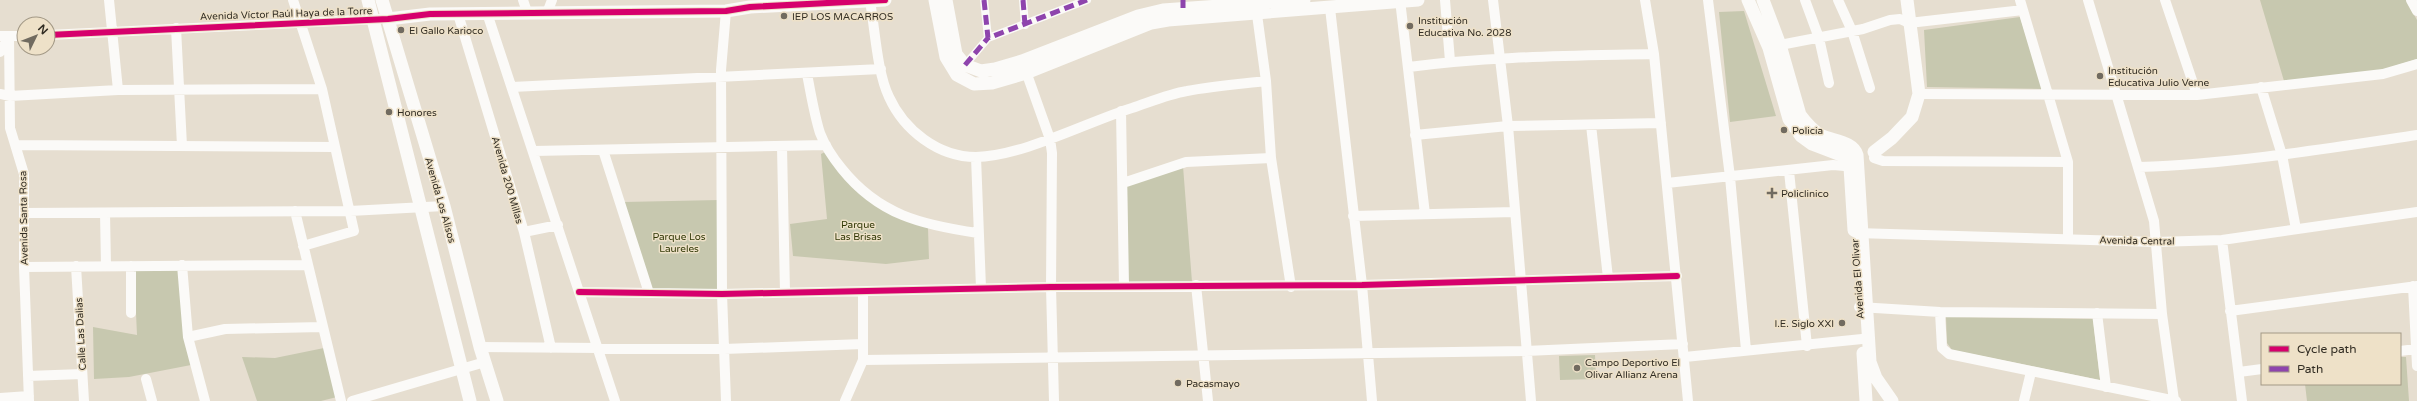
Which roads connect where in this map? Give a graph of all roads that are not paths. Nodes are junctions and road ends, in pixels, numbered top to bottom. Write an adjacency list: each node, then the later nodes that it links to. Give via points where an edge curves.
1 (109, 0): 45 (street)
2 (293, 0): 40 (street)
3 (368, 0): 39 (street, Avenida Los Alisos)
4 (382, 0): 39 (street, Avenida Los Alisos)
5 (552, 0): 37 (street)
6 (885, 0): 27 (street, Avenida Víctor Raúl Haya de la Torre)
7 (935, 0): 58 (street, via 946,57 956,75 968,82 982,84)
8 (946, 0): 57 (street, via 956,54)
9 (984, 0): 49 (street)
10 (1023, 0): 42 (street)
11 (1087, 0): 42 (street)
12 (1304, 0): 33 (street)
13 (1418, 0): 26 (street)
14 (1445, 0): 55 (street)
15 (1493, 0): 54 (street)
16 (1645, 0): 53 (street)
17 (1708, 0): 98 (street)
18 (1748, 0): 94 (street, via 1769,48 1789,119 1801,136 1812,144)
19 (1763, 0): 51 (street)
20 (1805, 0): 50 (street)
21 (1838, 0): 44 (street)
22 (1907, 0): 41 (street)
23 (2088, 0): 75 (street)
24 (2166, 0): 74 (street)
25 (2411, 0): 35 (street)
26 (1400, 1): 32 (street); 59 (street)
27 (870, 2): 28 (street, Avenida Víctor Raúl Haya de la Torre); 60 (street)
28 (750, 4): 34 (street, Avenida Víctor Raúl Haya de la Torre)
29 (1183, 4): 33 (street); 58 (street, via 1138,16)
30 (2021, 5): 41 (street); 72 (street)
31 (525, 6): 36 (street, Avenida Víctor Raúl Haya de la Torre); 37 (street, Avenida Víctor Raúl Haya de la Torre)
32 (1330, 8): 33 (street); 110 (street)
33 (1257, 9): 58 (street, via 1151,23); 63 (street)
34 (726, 11): 37 (street, Avenida Víctor Raúl Haya de la Torre); 62 (street, via 721,70)
35 (2417, 11)
36 (487, 13): 38 (street, Avenida Víctor Raúl Haya de la Torre); 65 (street)
37 (546, 13)
38 (458, 14): 39 (street, Avenida Víctor Raúl Haya de la Torre); 113 (street, Avenida 200 Millas)
39 (381, 19): 40 (street, Avenida Víctor Raúl Haya de la Torre); 101 (street, Avenida Los Alisos); 102 (street, Avenida Los Alisos)
40 (301, 22): 43 (street, Avenida Víctor Raúl Haya de la Torre); 69 (street)
41 (1909, 23): 44 (street, via 1900,19 1890,20); 71 (street)
42 (1025, 24): 49 (street)
43 (176, 28): 45 (street, Avenida Víctor Raúl Haya de la Torre); 67 (street)
44 (1852, 31): 50 (street); 68 (street)
45 (111, 32): 46 (street, Avenida Víctor Raúl Haya de la Torre); 70 (street)
46 (56, 35)
47 (16, 36): 48 (street)
48 (5, 37): 52 (street); 73 (street, Avenida Santa Rosa)
49 (988, 38): 57 (street)
50 (1819, 38): 51 (street); 64 (street)
51 (1780, 45): 94 (street, via 1800,115 1820,135 1849,145)
52 (0, 52)
53 (1654, 54): 54 (street); 77 (street)
54 (1501, 58): 55 (street); 79 (street)
55 (1450, 62): 59 (street)
56 (2417, 64): 66 (street, via 2383,74)
57 (964, 66): 58 (street, via 982,71)
58 (1024, 67): 82 (street)
59 (1409, 67): 80 (street)
60 (881, 69): 61 (street); 92 (street, via 888,96 910,128 924,140 940,148)
61 (807, 74): 62 (street); 84 (street, via 814,113)
62 (723, 77): 65 (street); 88 (street)
63 (1266, 80): 76 (street, via 1186,91); 93 (street)
64 (1829, 83)
65 (512, 87): 90 (street)
66 (2261, 87): 74 (street); 91 (street)
67 (178, 88): 69 (street); 70 (street); 85 (street)
68 (1870, 88)
69 (322, 89): 86 (street)
70 (118, 90): 73 (street)
71 (1919, 94): 72 (street); 94 (street, via 1912,117 1892,138)
72 (2048, 94): 75 (street); 95 (street)
73 (5, 95): 83 (street, Avenida Santa Rosa, via 10,128)
74 (2197, 95): 75 (street)
75 (2118, 96): 96 (street)
76 (1121, 111): 82 (street); 99 (street)
77 (1661, 123): 78 (street); 100 (street)
78 (1591, 125): 79 (street); 127 (street)
79 (1508, 126): 80 (street); 105 (street)
80 (1415, 135): 109 (street)
81 (2417, 135): 91 (street)
82 (1050, 139): 92 (street); 134 (street)
83 (16, 145): 85 (street); 107 (street, Avenida Santa Rosa, via 24,174)
84 (826, 145): 87 (street); 114 (street, via 857,188 901,216 940,228)
85 (182, 146): 86 (street)
86 (334, 147): 104 (street)
87 (782, 147): 88 (street); 137 (street)
88 (722, 148): 89 (street); 140 (street)
89 (603, 150): 90 (street); 139 (street)
90 (534, 151): 111 (street)
91 (2282, 156): 96 (street, via 2201,165); 112 (street)
92 (976, 157): 114 (street)
93 (1271, 158): 99 (street, via 1186,162); 132 (street)
94 (1861, 158): 95 (street, via 1883,161); 97 (street, via 1833,166); 115 (street, Avenida El Olivar)
95 (2068, 162): 116 (street)
96 (2139, 167): 118 (street, via 2154,221)
97 (1789, 171): 98 (street); 152 (street)
98 (1730, 177): 100 (street); 158 (street)
99 (1124, 183): 131 (street)
100 (1667, 183): 126 (street)
101 (444, 206): 102 (street); 153 (street, Avenida Los Alisos)
102 (422, 208): 104 (street); 168 (street, Avenida Los Alisos)
103 (295, 211): 104 (street); 108 (street); 119 (street)
104 (350, 211): 119 (street, via 354,232)
105 (1514, 212): 109 (street); 128 (street)
106 (2417, 212): 112 (street, Avenida Central)
107 (24, 213): 108 (street); 125 (street, Avenida Santa Rosa)
108 (105, 213): 123 (street)
109 (1425, 214): 110 (street)
110 (1352, 216): 130 (street)
111 (558, 225): 113 (street); 136 (street)
112 (2296, 230): 117 (street, Avenida Central)
113 (524, 232): 154 (street, Avenida 200 Millas)
114 (978, 233): 135 (street)
115 (1859, 233): 116 (street, Avenida Central); 141 (street, Avenida El Olivar)
116 (2068, 239): 118 (street, Avenida Central)
117 (2222, 240): 118 (street, Avenida Central); 142 (street)
118 (2156, 242): 146 (street)
119 (303, 246): 121 (street)
120 (182, 265): 121 (street); 124 (street); 148 (street)
121 (307, 265): 147 (street)
122 (76, 266): 123 (street); 125 (street); 172 (street, Calle Las Dalias)
123 (106, 266): 124 (street)
124 (131, 266): 144 (street)
125 (24, 267): 173 (street, Avenida Santa Rosa)
126 (1676, 276): 127 (street); 151 (street)
127 (1608, 278): 128 (street)
128 (1519, 280): 130 (street); 159 (street)
129 (1196, 285): 131 (street); 132 (street); 162 (street)
130 (1362, 285): 132 (street); 161 (street)
131 (1124, 286): 134 (street)
132 (1290, 286)
133 (2415, 286): 142 (street); 157 (street)
134 (1051, 287): 135 (street); 164 (street)
135 (981, 288): 138 (street)
136 (579, 292): 139 (street); 155 (street)
137 (785, 292): 138 (street); 140 (street)
138 (863, 292): 150 (street)
139 (649, 293): 140 (street)
140 (722, 294): 156 (street)
141 (1863, 308): 143 (street); 149 (street, Avenida El Olivar); 194 (street, via 1870,362 1876,378)
142 (2230, 311): 171 (street)
143 (1940, 312): 145 (street); 170 (street, via 1942,348 1949,354)
144 (131, 313)
145 (2097, 313): 146 (street); 175 (street)
146 (2162, 314): 196 (street)
147 (322, 327): 148 (street, via 225,329); 181 (street)
148 (188, 337): 180 (street)
149 (1862, 339): 152 (street); 193 (street, Avenida El Olivar)
150 (863, 344): 156 (street); 165 (street)
151 (1683, 344): 159 (street); 163 (street)
152 (1808, 346): 158 (street)
153 (480, 347): 154 (street); 166 (street, Avenida Los Alisos)
154 (551, 348): 155 (street)
155 (598, 348): 156 (street); 185 (street)
156 (724, 349): 186 (street)
157 (2416, 349): 160 (street); 167 (street)
158 (1746, 350): 163 (street)
159 (1526, 351): 161 (street); 191 (street)
160 (2401, 351)
161 (1368, 354): 162 (street); 190 (street)
162 (1203, 356): 164 (street); 189 (street)
163 (1685, 357): 192 (street)
164 (1053, 358): 165 (street); 188 (street)
165 (863, 360): 187 (street)
166 (485, 362): 168 (street); 184 (street, Avenida Los Alisos)
167 (2417, 366)
168 (463, 369): 182 (street); 183 (street, Avenida Los Alisos)
169 (2261, 369): 171 (street)
170 (2031, 372): 175 (street); 195 (street)
171 (2239, 372): 197 (street)
172 (82, 374): 173 (street); 178 (street, Calle Las Dalias)
173 (28, 376): 177 (street, Avenida Santa Rosa)
174 (146, 379): 179 (street)
175 (2106, 388): 196 (street)
176 (0, 398): 177 (street)
177 (29, 398)
178 (84, 401)
179 (152, 401)
180 (205, 401)
181 (341, 401)
182 (352, 401)
183 (470, 401)
184 (497, 401)
185 (615, 401)
186 (726, 401)
187 (845, 401)
188 (1054, 401)
189 (1208, 401)
190 (1372, 401)
191 (1531, 401)
192 (1688, 401)
193 (1866, 401)
194 (1892, 401)
195 (2024, 401)
196 (2175, 401)
197 (2242, 401)

